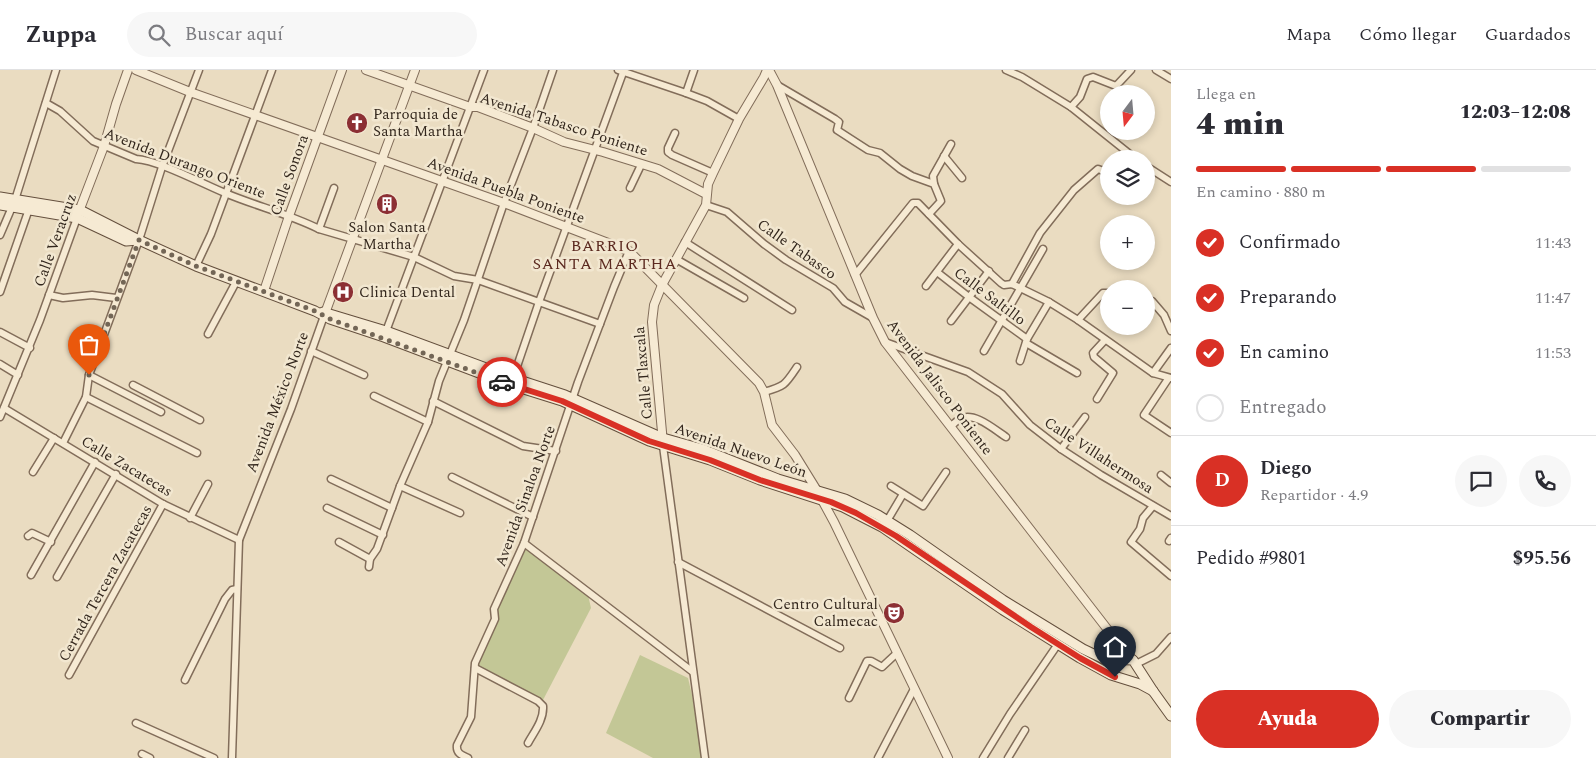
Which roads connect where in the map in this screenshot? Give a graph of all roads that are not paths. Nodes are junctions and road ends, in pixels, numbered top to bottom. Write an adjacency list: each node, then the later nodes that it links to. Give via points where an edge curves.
1 (56, 70): 22 (street)
2 (128, 70): 31 (street, Calle Veracruz)
3 (136, 70): 20 (street, Avenida Puebla Poniente)
4 (199, 70): 20 (street)
5 (272, 70): 25 (street)
6 (342, 70): 29 (street, Calle Sonora)
7 (366, 70): 18 (street, Avenida Tabasco Poniente)
8 (415, 70): 18 (street, Avenida México Norte)
9 (484, 70): 23 (street)
10 (553, 70): 27 (street)
11 (694, 70): 21 (street)
12 (768, 70): 19 (street, Avenida Jalisco Poniente); 26 (street, Calle Tlaxcala)
13 (1006, 70): 24 (street)
14 (1131, 70): 24 (street, via 1116,86 1094,77 1087,79 1080,97)
15 (1156, 70): 17 (street)
16 (621, 71): 21 (street); 32 (street)
17 (1171, 79)
18 (410, 85): 23 (street, Avenida Tabasco Poniente); 35 (street, Avenida México Norte)
19 (777, 86): 44 (street, via 835,119 839,122 837,130 861,146 880,153 912,176); 72 (street, Avenida Jalisco Poniente)
20 (190, 92): 25 (street, Avenida Puebla Poniente); 37 (street)
21 (686, 92): 26 (street)
22 (46, 103): 31 (street, Avenida Durango Oriente, via 60,111 92,141); 50 (street)
23 (470, 107): 27 (street, Avenida Tabasco Poniente); 42 (street)
24 (1071, 107): 33 (street)
25 (255, 115): 29 (street, Avenida Puebla Poniente); 47 (street)
26 (740, 119): 40 (street, Calle Tlaxcala)
27 (534, 128): 32 (street, Avenida Tabasco Poniente, via 564,142); 51 (street)
28 (675, 133): 40 (street, via 668,152)
29 (318, 138): 35 (street, Avenida Puebla Poniente); 57 (street, Calle Sonora)
30 (951, 144): 34 (street)
31 (104, 146): 37 (street, Avenida Durango Oriente); 55 (street, Calle Veracruz)
32 (593, 150): 36 (street, Avenida Tabasco Poniente); 58 (street)
33 (1124, 150)
34 (944, 156): 41 (street); 44 (street, via 933,176)
35 (382, 160): 42 (street, Avenida Puebla Poniente); 61 (street, Avenida México Norte)
36 (641, 165): 46 (street); 48 (street, Avenida Tabasco Poniente, via 672,176)
37 (162, 167): 47 (street, Avenida Durango Oriente); 62 (street)
38 (1100, 170): 75 (street, via 1074,190 1040,233)
39 (1155, 172): 43 (street)
40 (713, 174): 48 (street, Calle Tlaxcala)
41 (962, 178)
42 (443, 182): 51 (street, Avenida Puebla Poniente); 67 (street)
43 (1171, 182)
44 (934, 184): 56 (street, via 941,201)
45 (334, 188): 59 (street)
46 (630, 188)
47 (226, 194): 57 (street, Avenida Durango Oriente); 69 (street)
48 (706, 194): 53 (street, Calle Tlaxcala)
49 (0, 198): 50 (main road, Avenida Nuevo León)
50 (14, 203): 52 (main road, Avenida Nuevo León); 54 (main road, Avenida Nuevo León); 55 (main road, Avenida Nuevo León); 60 (street)
51 (504, 203): 58 (street, Avenida Puebla Poniente); 73 (street)
52 (0, 205)
53 (706, 205): 63 (street, Calle Tlaxcala); 91 (street, Calle Tabasco, via 727,212 786,260 833,288 845,302)
54 (29, 209): 55 (main road, Avenida Nuevo León); 80 (street)
55 (78, 214): 62 (main road, Avenida Nuevo León); 81 (street, Calle Veracruz)
56 (929, 214): 64 (street); 72 (street, via 918,203 913,203)
57 (289, 216): 59 (street, Avenida Durango Oriente); 79 (street, Calle Sonora)
58 (566, 226): 66 (street, Avenida Puebla Poniente); 86 (street)
59 (319, 229): 61 (street, Avenida Durango Oriente)
60 (0, 235)
61 (352, 238): 67 (street, Avenida Durango Oriente); 90 (street, Avenida México Norte)
62 (139, 240): 69 (main road, Avenida Nuevo León); 84 (street)
63 (686, 242): 68 (street, Calle Tlaxcala); 89 (street)
64 (958, 244): 70 (street); 71 (street)
65 (1043, 249): 78 (street)
66 (629, 251): 76 (street, Avenida Puebla Poniente); 95 (street, Avenida Sinaloa Norte)
67 (414, 257): 73 (street, Avenida Durango Oriente, via 454,276); 99 (street)
68 (676, 259): 76 (street, Calle Tlaxcala); 85 (street)
69 (196, 266): 74 (main road, Avenida Nuevo León)
70 (989, 271): 75 (street, via 1004,285); 83 (street)
71 (937, 272): 77 (street); 83 (street, Calle Saltillo)
72 (855, 275): 91 (street, Avenida Jalisco Poniente)
73 (478, 280): 86 (street, Avenida Durango Oriente); 107 (street)
74 (236, 282): 79 (main road, Avenida Nuevo León); 98 (street)
75 (1012, 284): 78 (street)
76 (662, 285): 119 (street, Avenida Puebla Poniente, via 759,383); 137 (street, Calle Tlaxcala, via 652,322)
77 (926, 286)
78 (1021, 287): 87 (street); 94 (street)
79 (264, 291): 90 (main road, Avenida Nuevo León)
80 (0, 292)
81 (49, 295): 84 (street); 103 (street, Calle Veracruz)
82 (1100, 296): 92 (street)
83 (969, 297): 93 (street); 94 (street, Calle Saltillo)
84 (116, 298): 114 (street)
85 (744, 298)
86 (539, 302): 95 (street, Avenida Durango Oriente); 117 (street)
87 (1049, 302): 92 (street); 101 (street, Calle Saltillo)
88 (1155, 304): 96 (street, via 1164,314)
89 (792, 310)
90 (321, 313): 99 (main road, Avenida Nuevo León); 105 (street, Avenida México Norte)
91 (873, 318): 102 (street, Avenida Jalisco Poniente)
92 (1078, 320): 100 (street)
93 (951, 321)
94 (1002, 321): 101 (street, Calle Saltillo); 106 (street)
95 (600, 324): 125 (street, Avenida Sinaloa Norte)
96 (1171, 331)
97 (0, 332): 103 (street)
98 (208, 334)
99 (385, 334): 107 (main road, Avenida Nuevo León)
100 (1105, 340): 112 (street); 123 (street, via 1093,353 1113,373)
101 (1027, 341): 108 (street, Calle Saltillo); 111 (street)
102 (886, 342): 133 (street, Avenida Jalisco Poniente); 139 (street, Calle Villahermosa, via 968,372 1002,394 1030,425)
103 (30, 348): 113 (street, Calle Veracruz)
104 (1170, 349): 112 (street)
105 (311, 351): 115 (street); 167 (street, Avenida México Norte)
106 (984, 351)
107 (448, 357): 117 (main road, Avenida Nuevo León); 124 (street)
108 (1020, 361)
109 (0, 364): 113 (street)
110 (797, 367): 119 (street, via 786,384)
111 (1077, 373)
112 (1153, 374): 116 (street)
113 (18, 375): 127 (street, Calle Veracruz)
114 (89, 375): 122 (street); 126 (street)
115 (364, 375)
116 (1169, 378): 134 (street, via 1144,415)
117 (512, 381): 125 (main road, Avenida Nuevo León)
118 (133, 385): 120 (street)
119 (764, 392): 153 (street, Avenida Puebla Poniente, via 772,425)
120 (152, 395): 126 (street); 131 (street)
121 (374, 396): 132 (street)
122 (86, 397): 138 (street); 141 (street)
123 (1097, 399)
124 (433, 401): 132 (street); 140 (street, via 523,446)
125 (572, 401): 137 (main road, Avenida Nuevo León, via 649,441); 140 (street, Avenida Sinaloa Norte)
126 (148, 406): 128 (street)
127 (4, 408): 129 (street, Calle Veracruz); 136 (street, Calle Zacatecas)
128 (160, 412)
129 (0, 417)
130 (1085, 417): 139 (street)
131 (200, 420)
132 (428, 422): 151 (street)
133 (950, 426): 135 (street, via 961,418 969,417 978,419); 181 (street, Avenida Jalisco Poniente)
134 (1171, 433)
135 (1006, 437)
136 (54, 438): 138 (street, Calle Zacatecas); 143 (street)
137 (663, 442): 153 (main road, Avenida Nuevo León, via 702,449 778,479); 155 (main road, Avenida Nuevo León); 172 (street, Calle Tlaxcala)
138 (63, 443): 142 (street, Calle Zacatecas)
139 (1061, 449): 157 (street, Calle Villahermosa)
140 (556, 451): 162 (street, Avenida Sinaloa Norte)
141 (197, 453)
142 (95, 462): 145 (street, Calle Zacatecas); 168 (street)
143 (33, 472)
144 (946, 472): 154 (street, via 923,506)
145 (116, 474): 156 (street, Calle Zacatecas); 176 (street)
146 (1161, 475): 149 (street)
147 (452, 477): 162 (street)
148 (331, 479): 159 (street)
149 (1171, 483)
150 (208, 484): 163 (street)
151 (400, 486): 159 (street); 160 (street)
152 (891, 486): 154 (street)
153 (816, 489): 155 (street, Avenida Puebla Poniente); 164 (main road, Avenida Nuevo León, via 845,499)
154 (903, 494): 164 (street)
155 (821, 500): 179 (main road, Avenida Nuevo León, via 843,507 882,527); 182 (street, Avenida Puebla Poniente)
156 (163, 504): 163 (street, Calle Zacatecas); 187 (street, Cerrada Tercera Zacatecas)
157 (1154, 506): 161 (street, Calle Villahermosa); 175 (street, via 1143,518 1131,542)
158 (327, 508): 165 (street)
159 (392, 508): 165 (street)
160 (460, 513)
161 (1171, 516)
162 (533, 517): 170 (street, Avenida Sinaloa Norte)
163 (190, 518): 167 (street, Calle Zacatecas)
164 (887, 521): 183 (main road, Avenida Nuevo León, via 1023,613 1088,652)
165 (383, 535): 171 (street)
166 (28, 536): 168 (street, via 32,533)
167 (239, 540): 177 (street, Avenida México Norte)
168 (51, 542): 174 (street)
169 (339, 542): 171 (street)
170 (524, 543): 185 (street, Avenida Sinaloa Norte, via 494,609 496,619); 186 (street)
171 (370, 559): 173 (street)
172 (678, 562): 180 (street); 186 (street, Calle Tlaxcala)
173 (369, 567)
174 (31, 575)
175 (1171, 576)
176 (57, 577)
177 (237, 589): 189 (street, via 225,599); 200 (street, Avenida México Norte)
178 (1171, 637): 184 (street, via 1156,654)
179 (1058, 644): 188 (main road, Avenida Nuevo León, via 1101,670); 205 (street)
180 (840, 648)
181 (1122, 648): 183 (main road); 184 (street, Avenida Jalisco Poniente)
182 (897, 653): 190 (street, Avenida Puebla Poniente); 192 (street, via 882,667 867,662)
183 (1111, 660): 184 (main road, Avenida Nuevo León)
184 (1136, 664): 188 (main road, via 1133,677); 191 (main road)
185 (475, 665): 196 (street, via 543,706 540,721); 201 (street, via 471,717 457,745 459,754)
186 (693, 672): 202 (street, Calle Tlaxcala)
187 (69, 675)
188 (1123, 679): 191 (main road, Avenida Nuevo León)
189 (186, 680)
190 (914, 689): 203 (street); 204 (street, Avenida Puebla Poniente)
191 (1153, 692): 193 (main road)
192 (849, 698)
193 (1171, 716)
194 (136, 723): 199 (street)
195 (1025, 730): 206 (street)
196 (528, 743)
197 (142, 754): 198 (street)
198 (150, 758)
199 (214, 758)
200 (232, 758)
201 (468, 758)
202 (705, 758)
203 (878, 758)
204 (948, 758)
205 (983, 758)
206 (1008, 758)

